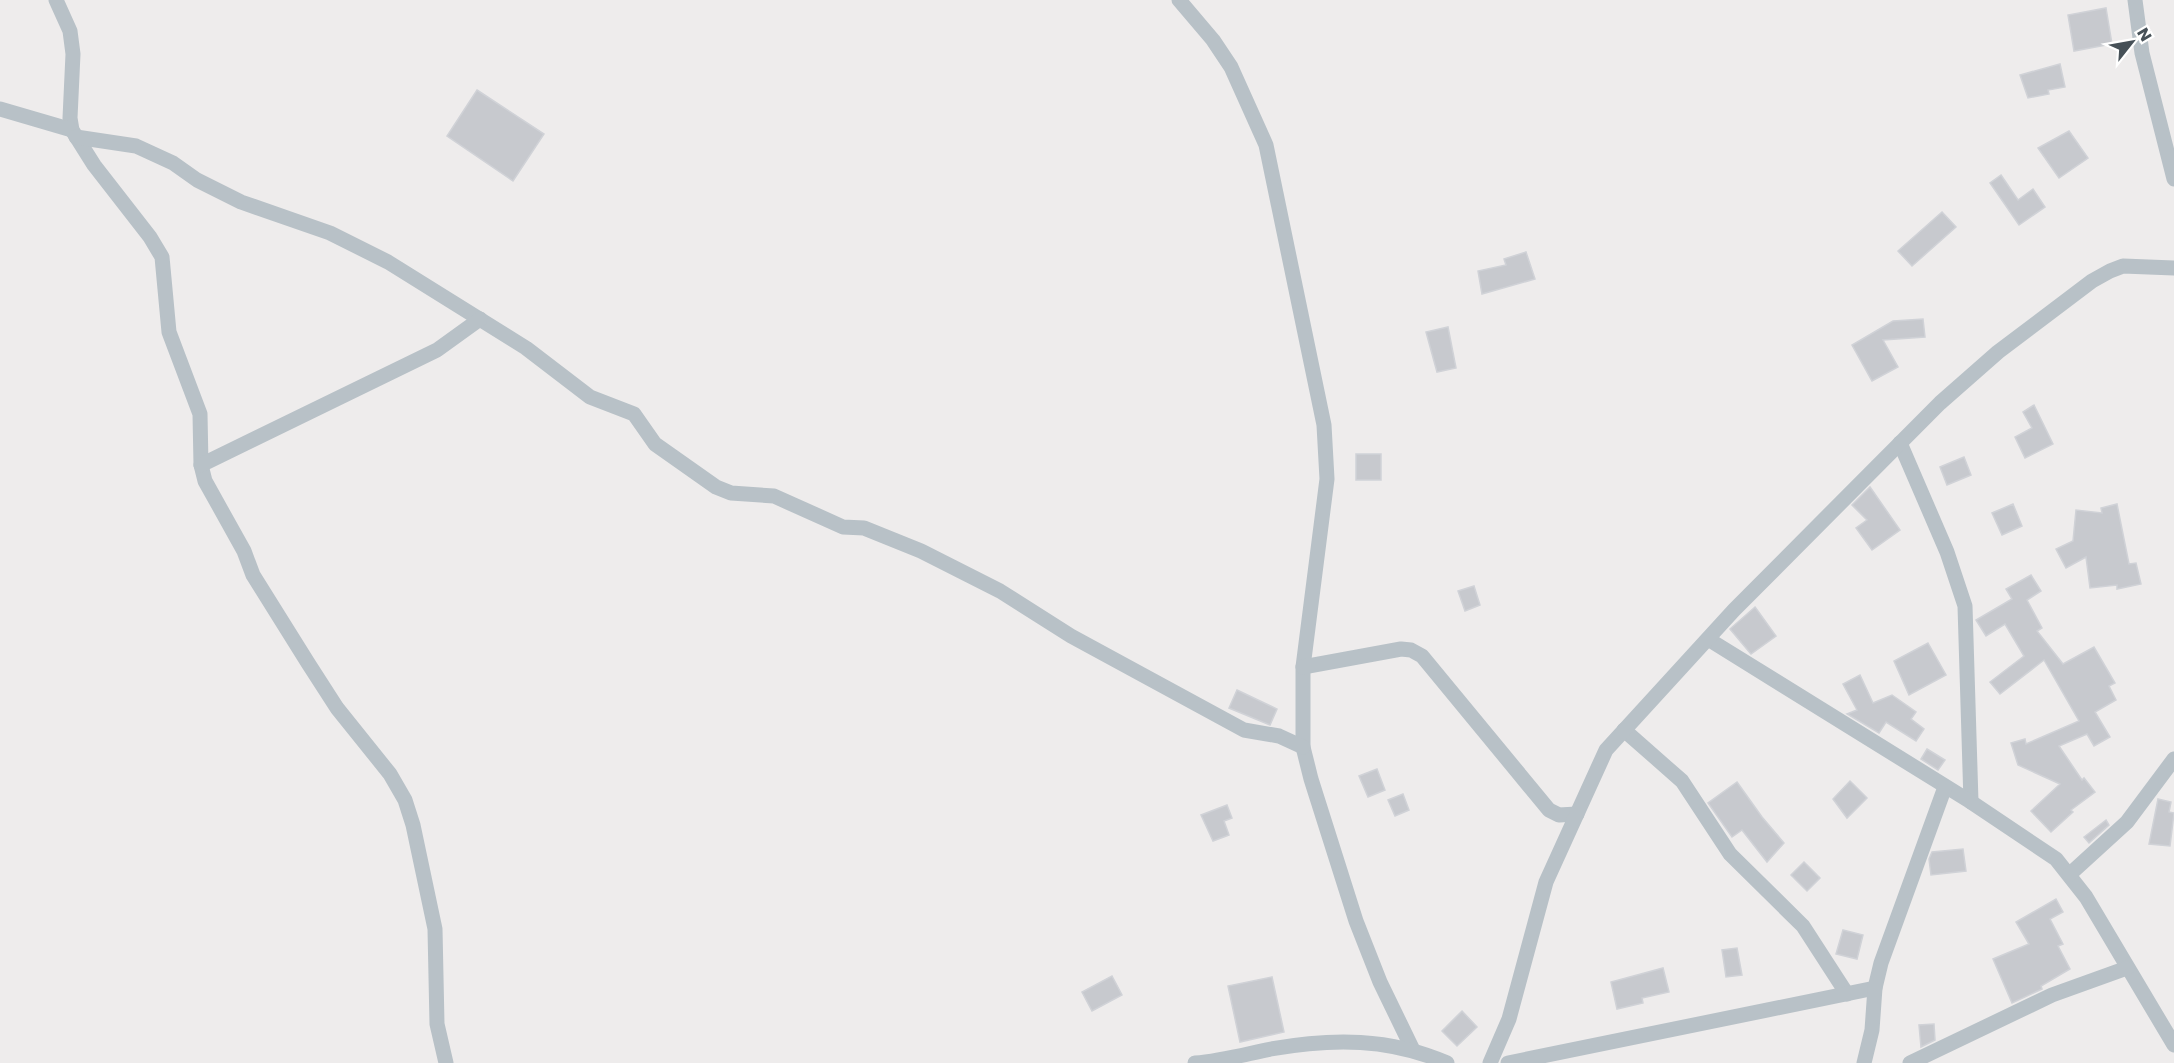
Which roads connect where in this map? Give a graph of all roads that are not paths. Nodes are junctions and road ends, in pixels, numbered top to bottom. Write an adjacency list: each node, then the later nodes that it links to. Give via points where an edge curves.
1 (56, 0): 5 (street, via 70,31 70,118)
2 (1179, 0): 12 (street, via 1231,67 1266,145 1324,425 1327,479)
3 (2135, 0): 6 (street, via 2142,53)
4 (0, 109): 5 (street)
5 (74, 134): 8 (street, via 136,146 241,202 330,233 388,262); 10 (street, via 162,257 169,332 200,414)
6 (2174, 179)
7 (2174, 268): 9 (street, via 2123,266 2092,281 1998,352)
8 (480, 319): 10 (street, via 437,350); 14 (street, via 590,397 634,414 655,444 716,487 774,496 843,527 864,528 921,551 1000,591 1071,636 1244,730 1279,735)
9 (1900, 443): 11 (street); 17 (street, via 1947,552 1965,606)
10 (201, 465): 25 (street, via 205,481 259,584 337,708 390,774 405,800 435,929 437,1024)
11 (1708, 639): 13 (street); 16 (street)
12 (1303, 667): 14 (street); 18 (street, via 1411,650 1422,656 1549,810 1559,815)
13 (1624, 730): 18 (street, via 1606,750); 22 (street, via 1682,781 1730,854 1803,926)
14 (1304, 747): 24 (street, via 1356,921)
15 (2174, 759): 19 (street, via 2127,822)
16 (1945, 787): 17 (street); 21 (street)
17 (1971, 802): 19 (street, via 2037,845)
18 (1577, 814): 28 (street, via 1546,882 1509,1019)
19 (2070, 874): 20 (street)
20 (2127, 968): 23 (street); 31 (street, via 2052,995)
21 (1875, 988): 22 (street); 30 (street, via 1875,1012)
22 (1847, 994): 29 (street)
23 (2174, 1045)
24 (1412, 1048): 26 (street, via 1334,1041); 27 (street)
25 (446, 1063)
26 (1194, 1063)
27 (1447, 1063)
28 (1490, 1063)
29 (1508, 1063)
30 (1864, 1063)
31 (1910, 1063)

